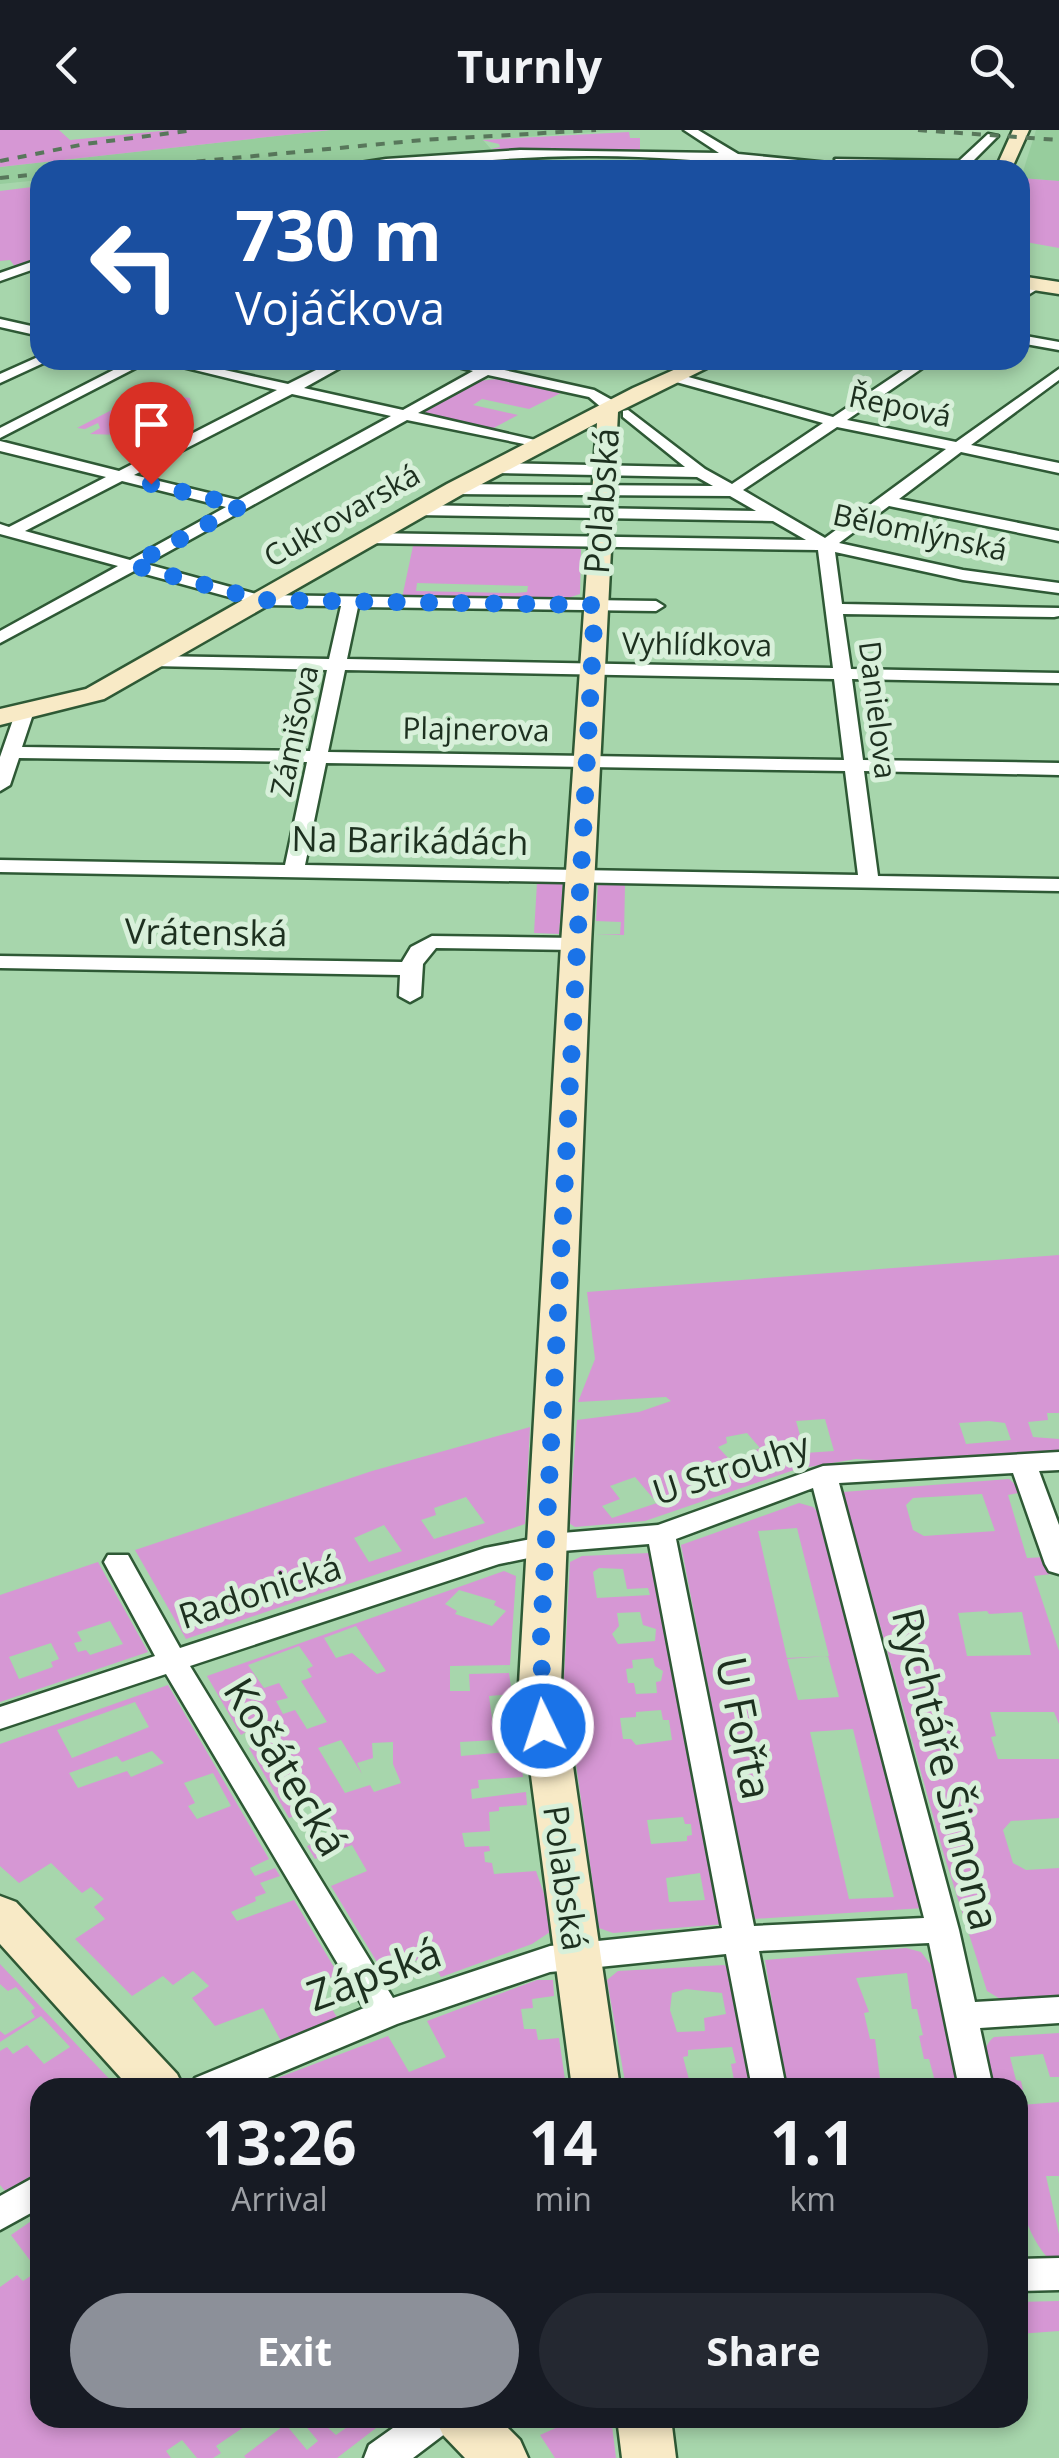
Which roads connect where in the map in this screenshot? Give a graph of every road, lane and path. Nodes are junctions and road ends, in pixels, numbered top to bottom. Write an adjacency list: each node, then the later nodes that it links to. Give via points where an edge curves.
1 (690, 130): 7 (street)
2 (1021, 130): 14 (street)
3 (992, 136): 13 (street)
4 (745, 147): 12 (street)
5 (579, 155): 7 (street); 8 (street); 9 (street)
6 (756, 158): 7 (street); 10 (street); 11 (street)
7 (734, 159)
8 (407, 160)
9 (568, 160)
10 (770, 160)
11 (772, 160)
12 (824, 160)
13 (970, 160)
14 (1008, 160)
15 (30, 267): 16 (street)
16 (20, 271): 17 (street); 18 (street)
17 (30, 273)
18 (0, 277)
19 (1030, 288): 20 (street)
20 (1059, 288)
21 (0, 322): 22 (street)
22 (30, 330)
23 (1030, 341): 24 (street)
24 (1059, 346)
25 (30, 366): 34 (street)
26 (125, 370): 39 (street)
27 (206, 370): 35 (street)
28 (327, 370): 35 (street)
29 (486, 370): 36 (street, Bělomlýnská, via 594,394); 37 (street)
30 (690, 370): 33 (street, Cukrovarská)
31 (912, 370): 38 (street)
32 (1059, 372): 42 (street)
33 (674, 377): 36 (street, Cukrovarská); 38 (street, Řepová)
34 (0, 380)
35 (292, 389): 37 (street); 46 (street)
36 (618, 411): 41 (street, Cukrovarská); 45 (street, Bělomlýnská); 47 (street, Polabská)
37 (404, 414): 41 (street); 51 (street)
38 (835, 422): 42 (street, Řepová); 49 (street)
39 (0, 434)
40 (0, 446): 46 (street)
41 (539, 446): 43 (street, Cukrovarská)
42 (960, 448): 44 (street, Řepová); 50 (street)
43 (496, 468): 47 (street); 48 (street, Cukrovarská)
44 (1059, 468)
45 (700, 472): 47 (street); 49 (street, Bělomlýnská)
46 (121, 476): 51 (street); 55 (street)
47 (602, 480): 48 (street); 49 (street); 53 (street, Polabská)
48 (455, 489): 52 (street, Cukrovarská)
49 (732, 492): 54 (street, Bělomlýnská)
50 (886, 501): 56 (street); 59 (street)
51 (241, 506): 60 (street)
52 (416, 510): 53 (street); 57 (street, Cukrovarská)
53 (600, 514): 54 (street); 58 (street, Polabská)
54 (773, 516): 59 (street, Bělomlýnská)
55 (6, 530): 60 (street)
56 (1059, 536)
57 (367, 538): 58 (street); 63 (street, Cukrovarská)
58 (599, 541): 59 (street); 65 (street, Polabská)
59 (826, 545): 62 (street, Bělomlýnská); 67 (street, Danielova)
60 (132, 565): 63 (street); 70 (street)
61 (1059, 573): 62 (street)
62 (1052, 587): 68 (street)
63 (259, 600): 64 (street); 71 (street, Cukrovarská)
64 (350, 602): 65 (street); 72 (street, Zámišova)
65 (595, 605): 66 (street); 73 (street, Polabská)
66 (656, 606)
67 (837, 609): 68 (street); 74 (street, Danielova)
68 (1054, 612): 69 (street)
69 (1059, 631)
70 (0, 638)
71 (153, 661): 72 (street, Vyhlídkova); 76 (street, Cukrovarská, via 83,700)
72 (336, 668): 73 (street, Vyhlídkova); 78 (street, Zámišova)
73 (592, 671): 74 (street, Vyhlídkova); 79 (street, Polabská)
74 (844, 675): 75 (street, Vyhlídkova); 80 (street, Danielova)
75 (1059, 678)
76 (12, 716): 77 (street)
77 (12, 752): 78 (street, Plajnerova); 82 (street)
78 (317, 758): 79 (street, Plajnerova); 84 (street, Zámišova)
79 (586, 761): 80 (street, Plajnerova); 85 (street, Polabská)
80 (856, 765): 81 (street, Plajnerova); 86 (street, Danielova)
81 (1059, 768)
82 (0, 785)
83 (0, 866): 84 (street, Na Barikádách)
84 (294, 872): 85 (street, Na Barikádách)
85 (580, 876): 86 (street, Na Barikádách); 88 (street, Polabská)
86 (869, 882): 87 (street, Na Barikádách)
87 (1059, 885)
88 (576, 944): 90 (street, via 432,942 419,947); 96 (street, Polabská)
89 (0, 962): 90 (street, Vrátenská)
90 (412, 969): 91 (street)
91 (410, 996)
92 (1059, 1461): 93 (street, U Strouhy)
93 (1022, 1463): 94 (street, U Strouhy); 98 (street)
94 (823, 1475): 95 (street, U Strouhy); 102 (street, Rychtáře Šimona)
95 (661, 1534): 96 (street, U Strouhy); 103 (street, U Fořta)
96 (546, 1545): 99 (street, Radonická, via 495,1554); 104 (street, Polabská, via 540,1684)
97 (118, 1562): 99 (street, Košátecká)
98 (1059, 1564)
99 (172, 1660): 100 (street, Radonická); 106 (street, Košátecká)
100 (0, 1718)
101 (0, 1914): 108 (street)
102 (943, 1930): 103 (street, Zápská); 107 (street, Rychtáře Šimona)
103 (743, 1939): 104 (street, Zápská); 111 (street)
104 (576, 1956): 106 (street, Zápská); 110 (street, Polabská)
105 (1059, 2010): 107 (street)
106 (386, 2014): 109 (street, Zápská)
107 (960, 2016): 112 (street, Rychtáře Šimona)
108 (151, 2078)
109 (231, 2078)
110 (594, 2078)
111 (767, 2078)
112 (974, 2078)
113 (30, 2195): 114 (street)
114 (0, 2215)
115 (423, 2428): 118 (street)
116 (472, 2428): 119 (street)
117 (645, 2428): 120 (street)
118 (383, 2458)
119 (501, 2458)
120 (648, 2458)

